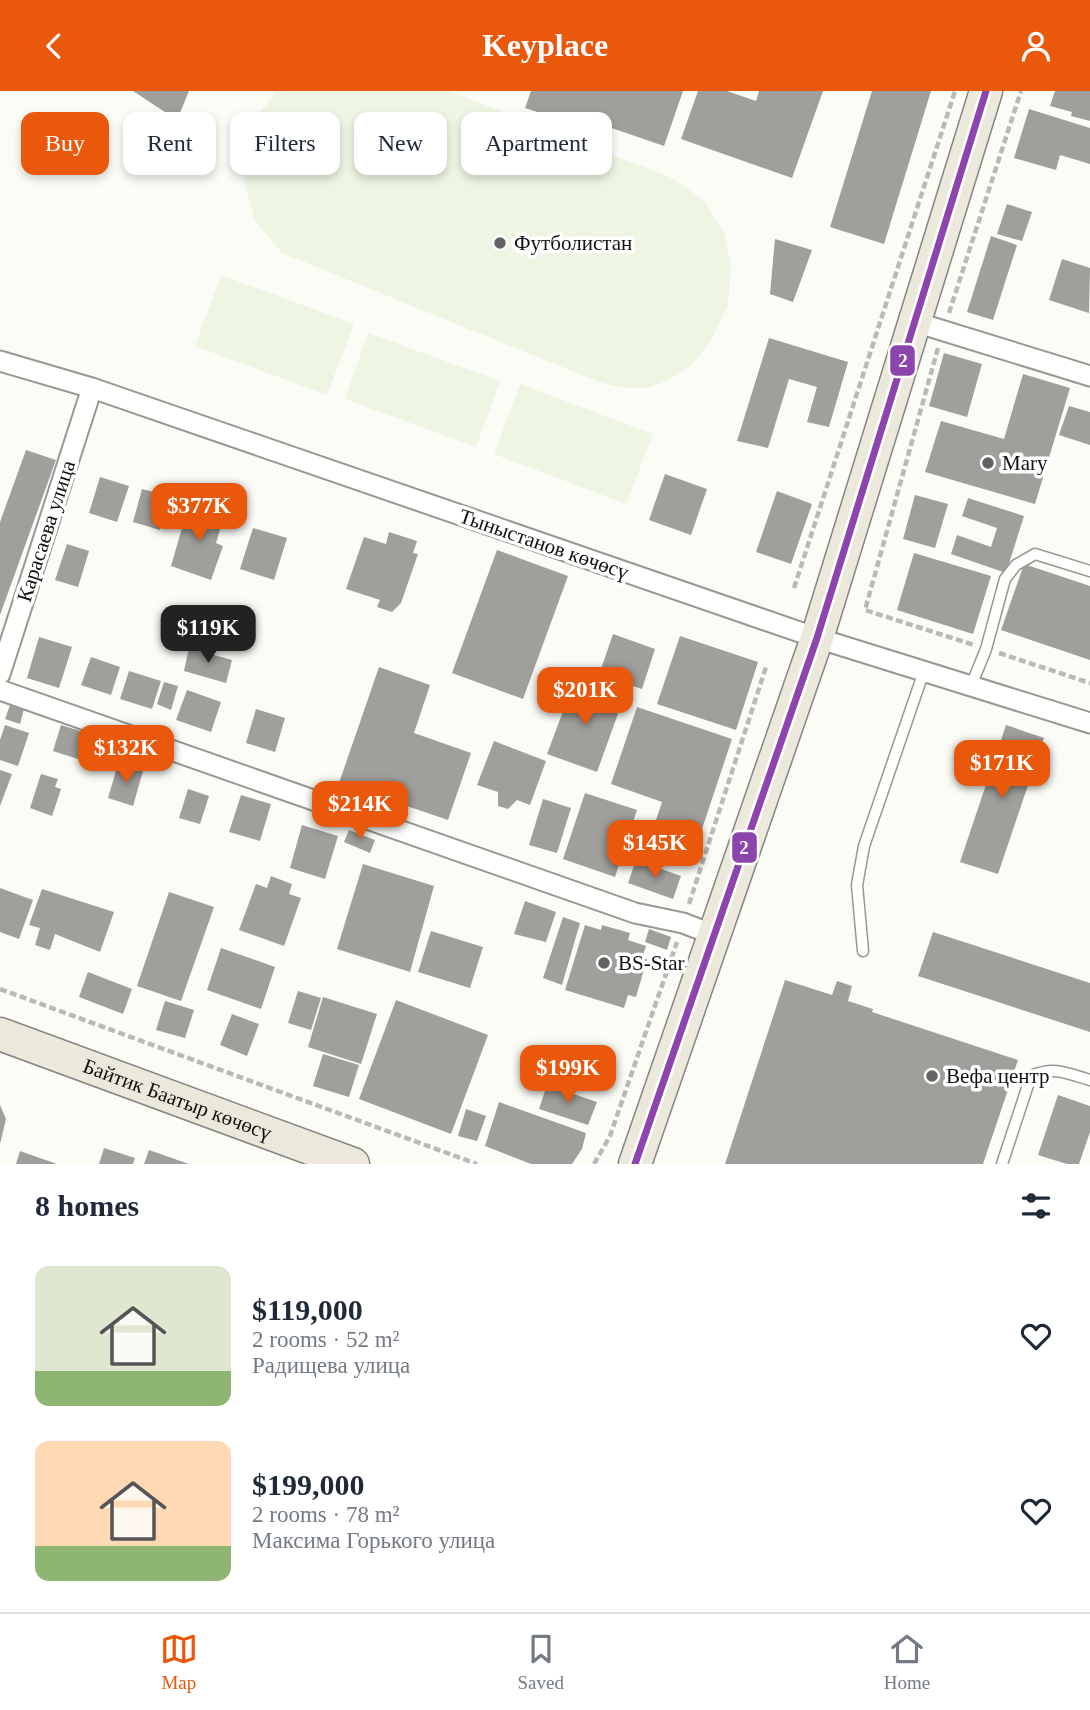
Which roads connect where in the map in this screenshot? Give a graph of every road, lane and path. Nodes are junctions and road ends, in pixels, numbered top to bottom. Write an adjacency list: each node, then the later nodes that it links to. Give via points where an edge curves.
1 (955, 91): 8 (path)
2 (986, 91): 3 (main road)
3 (915, 321): 5 (street); 9 (main road)
4 (0, 361): 6 (street, Тыныстанов көчөсү)
5 (1090, 376)
6 (92, 388): 9 (street, Тыныстанов көчөсү); 11 (street, Карасаева улица)
7 (1090, 571): 12 (lane, via 1035,554 1016,565 1006,579)
8 (794, 588)
9 (817, 638): 10 (street, Тыныстанов көчөсү); 15 (main road)
10 (924, 671): 12 (street, Тыныстанов көчөсү); 16 (lane, via 864,846 857,885)
11 (0, 674)
12 (971, 686): 14 (street, Тыныстанов көчөсү)
13 (0, 690): 15 (street, via 635,913)
14 (1090, 723)
15 (714, 935): 22 (main road)
16 (863, 951)
17 (0, 989): 21 (path)
18 (0, 1034): 20 (main road, Байтик Баатыр көчөсү)
19 (1090, 1080): 23 (lane, via 1055,1070 1031,1076)
20 (353, 1164)
21 (477, 1164)
22 (635, 1164)
23 (1002, 1164)

